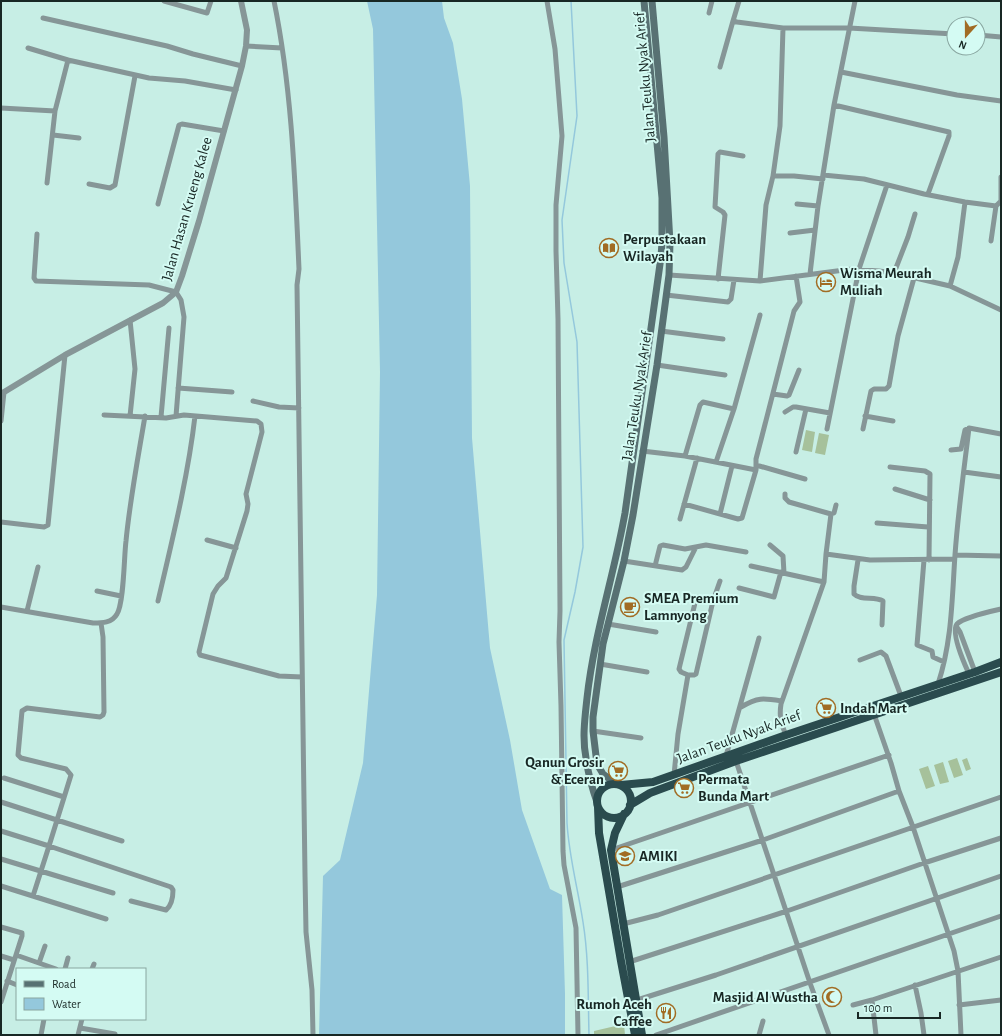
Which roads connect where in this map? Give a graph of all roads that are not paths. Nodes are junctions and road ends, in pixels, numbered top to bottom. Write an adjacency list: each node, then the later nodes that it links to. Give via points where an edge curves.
1 (164, 1): 2 (street, via 207,13)
2 (211, 1)
3 (274, 1): 21 (street)
4 (548, 1): 240 (street, via 555,49 562,136 556,205 562,822 564,865 576,928)
5 (644, 1): 27 (main road, Jalan Teuku Nyak Arief)
6 (652, 1): 27 (main road, Jalan Teuku Nyak Arief)
7 (712, 1): 11 (street)
8 (739, 1): 13 (street)
9 (855, 1): 15 (street)
10 (243, 2): 19 (street, Jalan Hasan Krueng Kalee)
11 (708, 13)
12 (43, 18): 23 (street)
13 (733, 21): 14 (street); 24 (street)
14 (783, 28): 15 (street); 37 (street, via 780,126)
15 (849, 28): 16 (street); 25 (street)
16 (946, 34)
17 (986, 36): 18 (street)
18 (1001, 37)
19 (249, 47): 21 (street); 23 (street, Jalan Hasan Krueng Kalee)
20 (28, 48): 22 (street)
21 (282, 48): 81 (street, via 292,124 299,269)
22 (68, 60): 26 (street); 32 (street)
23 (242, 66): 28 (street, Jalan Hasan Krueng Kalee)
24 (720, 67)
25 (841, 72): 29 (street); 30 (street)
26 (135, 76): 28 (street); 41 (street, via 115,185 110,188)
27 (655, 80): 57 (main road, Jalan Teuku Nyak Arief, via 669,196); 116 (main road, Jalan Teuku Nyak Arief, via 662,198 661,257)
28 (236, 90): 33 (street, Jalan Hasan Krueng Kalee)
29 (1001, 101)
30 (834, 105): 38 (street); 43 (street, via 949,132)
31 (1, 108): 32 (street)
32 (55, 111): 34 (street)
33 (224, 131): 45 (street, via 179,125); 64 (street, Jalan Hasan Krueng Kalee)
34 (52, 135): 35 (street); 40 (street)
35 (79, 138)
36 (742, 156): 60 (street, via 720,152 718,154 715,207 723,212 725,217)
37 (773, 176): 38 (street); 62 (street, via 766,205)
38 (823, 177): 42 (street, via 864,179); 47 (street)
39 (1001, 178): 48 (street, via 1000,201)
40 (48, 184)
41 (89, 184)
42 (887, 185): 43 (street); 54 (street)
43 (928, 194): 44 (street)
44 (966, 202): 48 (street); 63 (street, via 958,257)
45 (158, 204)
46 (797, 204): 47 (street)
47 (818, 206): 50 (street)
48 (996, 206): 53 (street)
49 (915, 214): 55 (street)
50 (815, 230): 51 (street); 56 (street)
51 (790, 233)
52 (37, 234): 64 (street, via 34,278 36,281 149,285)
53 (991, 241)
54 (859, 269): 55 (street); 56 (street); 85 (street)
55 (894, 273): 59 (street)
56 (810, 274): 58 (street)
57 (668, 275): 60 (street); 65 (main road, Jalan Teuku Nyak Arief)
58 (796, 276): 62 (street); 79 (street, via 800,302 794,311)
59 (914, 278): 63 (street); 91 (street, via 898,336 888,387 871,391)
60 (718, 279): 61 (street)
61 (734, 280): 62 (street); 65 (street, via 731,299 728,302)
62 (760, 280)
63 (950, 286): 66 (street)
64 (176, 292): 68 (street, Jalan Hasan Krueng Kalee, via 163,303); 76 (street, via 182,300 184,317)
65 (666, 295): 70 (main road, Jalan Teuku Nyak Arief)
66 (1001, 310)
67 (760, 314): 83 (street)
68 (130, 320): 72 (street, Jalan Hasan Krueng Kalee); 87 (street, via 135,368)
69 (169, 328): 92 (street)
70 (660, 331): 71 (street); 73 (main road, Jalan Teuku Nyak Arief)
71 (723, 339)
72 (65, 355): 78 (street, Jalan Hasan Krueng Kalee); 121 (street, via 48,525 44,527)
73 (657, 365): 75 (street); 100 (main road, Jalan Teuku Nyak Arief)
74 (799, 370): 79 (street, via 789,395)
75 (725, 375)
76 (178, 388): 77 (street); 89 (street)
77 (232, 392)
78 (3, 393): 93 (street)
79 (773, 394): 107 (street)
80 (253, 401): 81 (street, via 278,407)
81 (299, 408): 162 (street)
82 (806, 408): 84 (street, via 794,407); 85 (street); 101 (street)
83 (734, 409): 102 (street, via 704,402 700,405); 104 (street)
84 (785, 412)
85 (830, 413): 96 (street)
86 (104, 415): 87 (street)
87 (130, 416): 88 (street)
88 (145, 416): 92 (street); 143 (street, via 126,540)
89 (176, 416): 90 (street); 92 (street)
90 (195, 416): 127 (street, via 257,421 262,427 246,494 247,510); 144 (street)
91 (865, 416): 94 (street); 97 (street)
92 (161, 417)
93 (1, 421)
94 (893, 421)
95 (969, 428): 98 (street); 99 (street, via 965,430 961,450); 108 (street)
96 (827, 429)
97 (863, 429)
98 (1001, 434)
99 (951, 450)
100 (642, 451): 102 (street); 119 (main road, Jalan Teuku Nyak Arief)
101 (796, 452)
102 (685, 456): 103 (street)
103 (697, 458): 104 (street); 114 (street)
104 (716, 462): 105 (street)
105 (732, 466): 107 (street); 117 (street)
106 (890, 467): 113 (street, via 928,472)
107 (756, 468): 110 (street); 117 (street, via 742,518)
108 (964, 472): 109 (street); 131 (street)
109 (1001, 477)
110 (805, 479)
111 (896, 488): 113 (street)
112 (785, 494): 118 (street, via 789,502)
113 (930, 500): 123 (street)
114 (684, 504): 117 (street); 120 (street)
115 (836, 505): 118 (street)
116 (625, 513): 119 (main road); 182 (main road, Jalan Teuku Nyak Arief, via 593,656 585,711 585,757)
117 (720, 514)
118 (832, 514): 129 (street)
119 (633, 515): 134 (main road, Jalan Teuku Nyak Arief)
120 (680, 519)
121 (1, 522)
122 (877, 523): 123 (street)
123 (928, 527): 133 (street)
124 (207, 540): 127 (street)
125 (770, 545): 138 (street, via 783,556)
126 (696, 547): 128 (street, via 706,545); 135 (street, via 684,569); 135 (street, via 685,550 660,546)
127 (236, 548): 162 (street, via 226,578 213,594 199,653 284,677)
128 (746, 552)
129 (826, 554): 132 (street); 140 (street)
130 (1001, 556): 131 (street)
131 (954, 557): 133 (street); 155 (street, via 952,604)
132 (858, 560): 133 (street); 151 (street, via 854,594 883,601)
133 (926, 560): 155 (street, via 917,645 932,651 933,657)
134 (624, 561): 135 (street); 150 (main road, Jalan Teuku Nyak Arief)
135 (656, 566)
136 (751, 566): 138 (street)
137 (38, 567): 148 (street)
138 (782, 573): 140 (street); 141 (street, via 774,597)
139 (720, 581): 145 (street)
140 (824, 582): 165 (street)
141 (738, 588)
142 (97, 591): 143 (street)
143 (121, 596): 149 (street, via 120,609 116,617)
144 (158, 601)
145 (714, 602): 161 (street, via 696,674); 161 (street, via 698,597 696,599 679,669)
146 (1, 607): 148 (street)
147 (1001, 609): 160 (street, via 974,616 956,626 956,638)
148 (27, 611): 149 (street)
149 (101, 623): 178 (street, via 103,715 100,717 27,708 22,711 18,755 68,771 70,777)
150 (608, 624): 152 (street); 157 (main road, Jalan Teuku Nyak Arief)
151 (882, 625)
152 (656, 632)
153 (759, 638): 166 (street)
154 (860, 660): 164 (street, via 884,653)
155 (944, 662): 163 (street)
156 (1001, 662): 160 (highway, Jalan Teuku Nyak Arief)
157 (600, 664): 158 (street); 168 (main road, Jalan Teuku Nyak Arief)
158 (647, 672)
159 (1001, 672): 167 (highway, Jalan Teuku Nyak Arief)
160 (972, 673): 163 (highway, Jalan Teuku Nyak Arief)
161 (688, 675): 174 (street)
162 (302, 677): 239 (street, via 306,932 312,990)
163 (938, 684): 164 (highway, Jalan Teuku Nyak Arief)
164 (901, 696): 169 (highway, Jalan Teuku Nyak Arief)
165 (782, 701): 166 (street, via 764,698); 169 (street, via 780,713)
166 (741, 707): 172 (street)
167 (874, 714): 171 (street); 173 (highway, Jalan Teuku Nyak Arief)
168 (593, 731): 170 (street); 176 (main road, Jalan Teuku Nyak Arief, via 597,764 603,774)
169 (786, 735): 172 (highway, Jalan Teuku Nyak Arief)
170 (641, 738)
171 (889, 755): 177 (street); 181 (street)
172 (726, 756): 174 (highway, Jalan Teuku Nyak Arief)
173 (736, 761): 181 (street); 183 (highway, Jalan Teuku Nyak Arief, via 650,793)
174 (674, 775): 176 (highway, Jalan Teuku Nyak Arief, via 646,784)
175 (4, 778): 178 (street)
176 (618, 785): 182 (highway, via 611,784 602,789); 183 (highway, via 628,791)
177 (899, 791): 186 (street); 189 (street)
178 (64, 797): 185 (street)
179 (1001, 797): 186 (street)
180 (1, 802): 185 (street)
181 (750, 803): 189 (street); 192 (street)
182 (597, 804): 184 (highway, via 600,811 607,816 616,818); 228 (highway, via 599,833)
183 (630, 805): 184 (highway)
184 (624, 814): 192 (highway, via 615,833)
185 (56, 821): 190 (street); 191 (street)
186 (913, 827): 194 (street); 196 (street)
187 (1, 831): 191 (street)
188 (1001, 838): 194 (street)
189 (763, 840): 196 (street); 199 (street)
190 (122, 841)
191 (49, 846): 195 (street); 203 (street, via 164,884 173,890 171,902 166,910)
192 (611, 850): 199 (highway)
193 (1, 859): 195 (street)
194 (924, 862): 202 (street); 204 (street)
195 (41, 871): 200 (street); 201 (street)
196 (775, 875): 204 (street); 207 (street, via 658,915)
197 (1001, 876): 202 (street)
198 (1, 886): 201 (street)
199 (617, 887): 207 (highway)
200 (113, 894)
201 (33, 896): 206 (street)
202 (936, 898): 209 (street); 211 (street)
203 (130, 901)
204 (787, 911): 211 (street); 216 (street)
205 (1001, 916): 209 (street)
206 (106, 919)
207 (623, 924): 216 (highway)
208 (1, 927): 214 (street, via 22,933)
209 (949, 934): 220 (street); 222 (street)
210 (45, 946): 217 (street)
211 (798, 946): 222 (street); 228 (street)
212 (1, 956): 214 (street)
213 (1001, 957): 220 (street)
214 (15, 958): 217 (street); 221 (street)
215 (68, 958): 219 (street)
216 (629, 962): 228 (highway)
217 (39, 963): 218 (street)
218 (53, 968)
219 (65, 968)
220 (958, 971): 224 (street); 231 (street)
221 (7, 981): 223 (street); 225 (street)
222 (810, 983): 243 (street); 245 (street)
223 (16, 985)
224 (915, 985): 226 (street); 247 (street)
225 (3, 987): 229 (street)
226 (872, 1000): 230 (street); 246 (street)
227 (1001, 1000): 231 (street)
228 (633, 1001): 241 (highway); 242 (highway)
229 (1, 1002)
230 (853, 1005)
231 (959, 1005): 248 (street)
232 (44, 1020): 237 (street)
233 (82, 1020): 235 (street)
234 (763, 1021): 244 (street)
235 (80, 1028): 236 (street); 238 (street)
236 (116, 1034)
237 (41, 1035)
238 (78, 1035)
239 (313, 1035)
240 (578, 1035)
241 (635, 1035)
242 (642, 1035)
243 (656, 1035)
244 (759, 1035)
245 (829, 1035)
246 (876, 1035)
247 (924, 1035)
248 (961, 1035)

